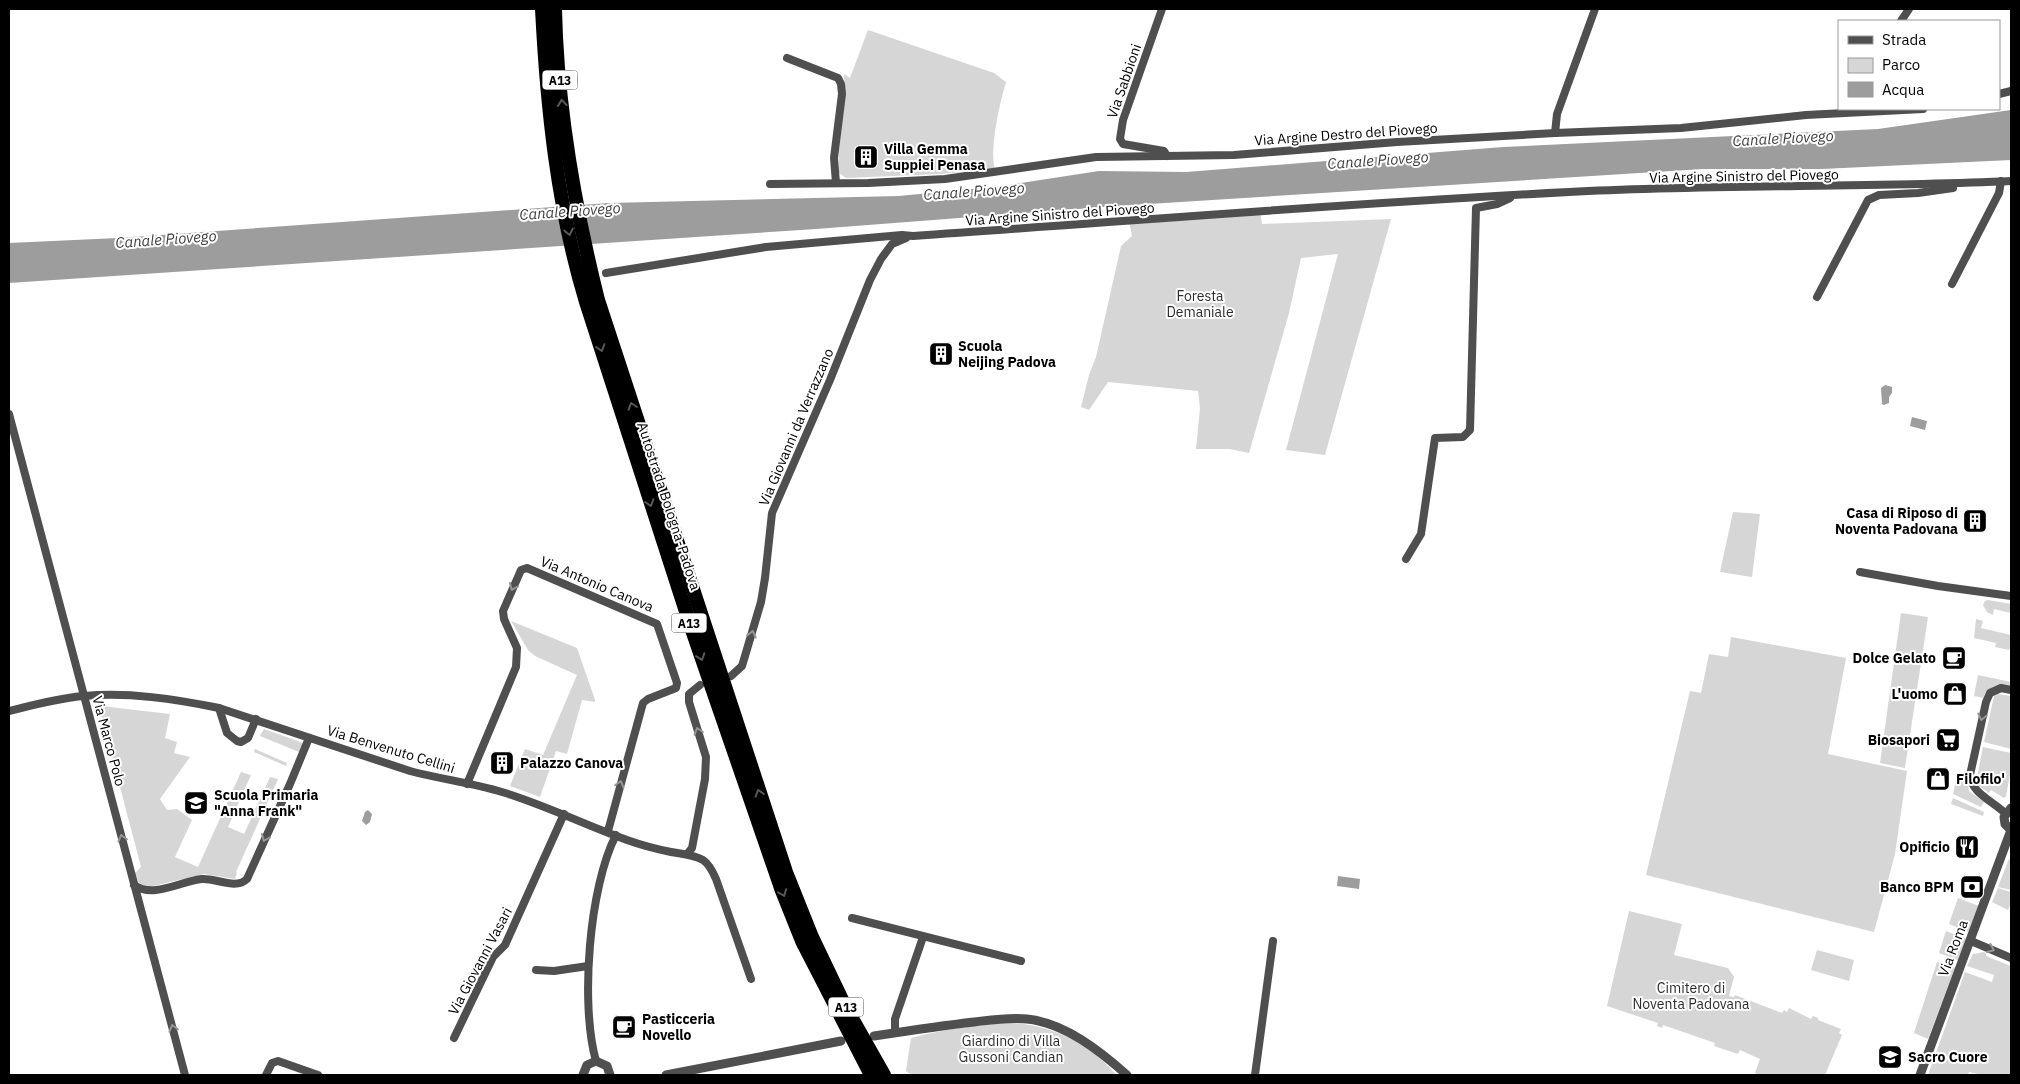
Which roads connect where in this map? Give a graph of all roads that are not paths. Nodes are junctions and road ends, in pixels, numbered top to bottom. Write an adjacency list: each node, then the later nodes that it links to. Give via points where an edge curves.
1 (542, 9): 11 (highway, Autostrada Bologna-Padova / A13, via 546,82)
2 (556, 9): 11 (highway, Autostrada Bologna-Padova / A13, one-way to 2)
3 (1162, 9): 12 (street, Via Sabbioni, via 1124,114 1120,139 1123,144 1164,151)
4 (1595, 9): 10 (street, via 1557,114)
5 (1909, 9): 6 (street)
6 (1903, 20)
7 (787, 58): 15 (street, via 838,78 841,84 834,158)
8 (1888, 110): 9 (street, Via Argine Destro del Piovego)
9 (1853, 111): 10 (street, Via Argine Destro del Piovego, via 1682,128)
10 (1555, 133): 12 (street, Via Argine Destro del Piovego, via 1234,155)
11 (561, 150): 45 (highway, Autostrada Bologna-Padova / A13, via 580,226 592,301)
12 (1167, 156): 15 (street, Via Argine Destro del Piovego, via 1096,157 945,179)
13 (2011, 180): 14 (street, Via Argine Sinistro del Piovego)
14 (2001, 181): 16 (street, Via Argine Sinistro del Piovego); 21 (street, via 1999,193)
15 (836, 183): 17 (street, Via Argine Destro del Piovego)
16 (1972, 183): 18 (street, Via Argine Sinistro del Piovego, via 1678,188); 22 (street, Via Argine Sinistro del Piovego, via 1918,193 1879,195 1868,200)
17 (770, 184)
18 (1517, 196): 19 (street, Via Argine Sinistro del Piovego); 24 (street, Via Argine Sinistro del Piovego, via 1476,208 1470,430 1463,437 1435,438 1421,534)
19 (913, 236): 20 (street, Via Argine Sinistro del Piovego, via 766,247); 27 (street, Via Giovanni da Verrazzano, one-way to 19, via 742,666 748,650 765,578 772,513 870,280 892,244)
20 (606, 273)
21 (1952, 284)
22 (1817, 298)
23 (9, 414): 30 (street, Via Marco Polo)
24 (1406, 559)
25 (1860, 572): 26 (street)
26 (2011, 596)
27 (731, 676)
28 (700, 685): 41 (street, one-way to 28, via 692,848 706,758 689,702 689,694)
29 (2011, 690): 36 (street, one-way to 36, via 2001,688 1990,693 1970,775 1974,788)
30 (84, 696): 31 (street, Via Benvenuto Cellini, via 115,695); 32 (street, Via Benvenuto Cellini); 42 (street, Via Marco Polo, one-way to 30)
31 (219, 708): 33 (street, Via Benvenuto Cellini); 33 (street, via 227,733 237,741 248,738)
32 (9, 711)
33 (256, 719): 34 (street, Via Benvenuto Cellini)
34 (309, 738): 35 (street, Via Benvenuto Cellini, via 410,771); 42 (street, Via Benvenuto Cellini, one-way to 42, via 243,883 206,879 151,891)
35 (468, 784): 37 (street, Via Benvenuto Cellini, via 500,791); 39 (street, Via Antonio Canova, one-way to 35, via 643,703 676,688 677,683 657,624 527,568 520,570 503,616 516,648 516,667)
36 (2008, 810): 38 (street, Via Roma, via 2004,821)
37 (564, 814): 39 (street, Via Benvenuto Cellini); 55 (street, Via Giovanni Vasari, via 506,945 492,958)
38 (2011, 830): 47 (street, Via Roma)
39 (608, 832): 40 (street)
40 (616, 835): 41 (street, via 657,849); 50 (street, via 598,887)
41 (688, 853): 52 (street, via 703,860 716,878)
42 (134, 885): 58 (street, Via Marco Polo, one-way to 42)
43 (852, 918): 44 (street)
44 (923, 937): 49 (street); 53 (street, via 895,1019)
45 (807, 939): 64 (highway, Autostrada Bologna-Padova / A13); 65 (highway, Autostrada Bologna-Padova / A13)
46 (1273, 941): 67 (street)
47 (1971, 941): 48 (street, one-way to 48); 68 (street, Via Roma)
48 (2011, 958)
49 (1021, 961)
50 (588, 966): 51 (street, via 554,972); 57 (street, via 590,1038)
51 (536, 970)
52 (751, 979)
53 (895, 1033): 54 (street); 66 (street, via 1001,1019 1028,1019 1066,1032 1099,1052)
54 (874, 1036)
55 (454, 1038)
56 (841, 1041): 63 (street)
57 (596, 1061): 61 (street, via 588,1065); 62 (street, via 608,1066)
58 (185, 1075)
59 (266, 1075): 60 (street, via 272,1063 278,1061)
60 (318, 1075)
61 (584, 1075)
62 (612, 1075)
63 (666, 1075)
64 (871, 1075)
65 (884, 1075)
66 (1126, 1075)
67 (1255, 1075)
68 (1920, 1075)

